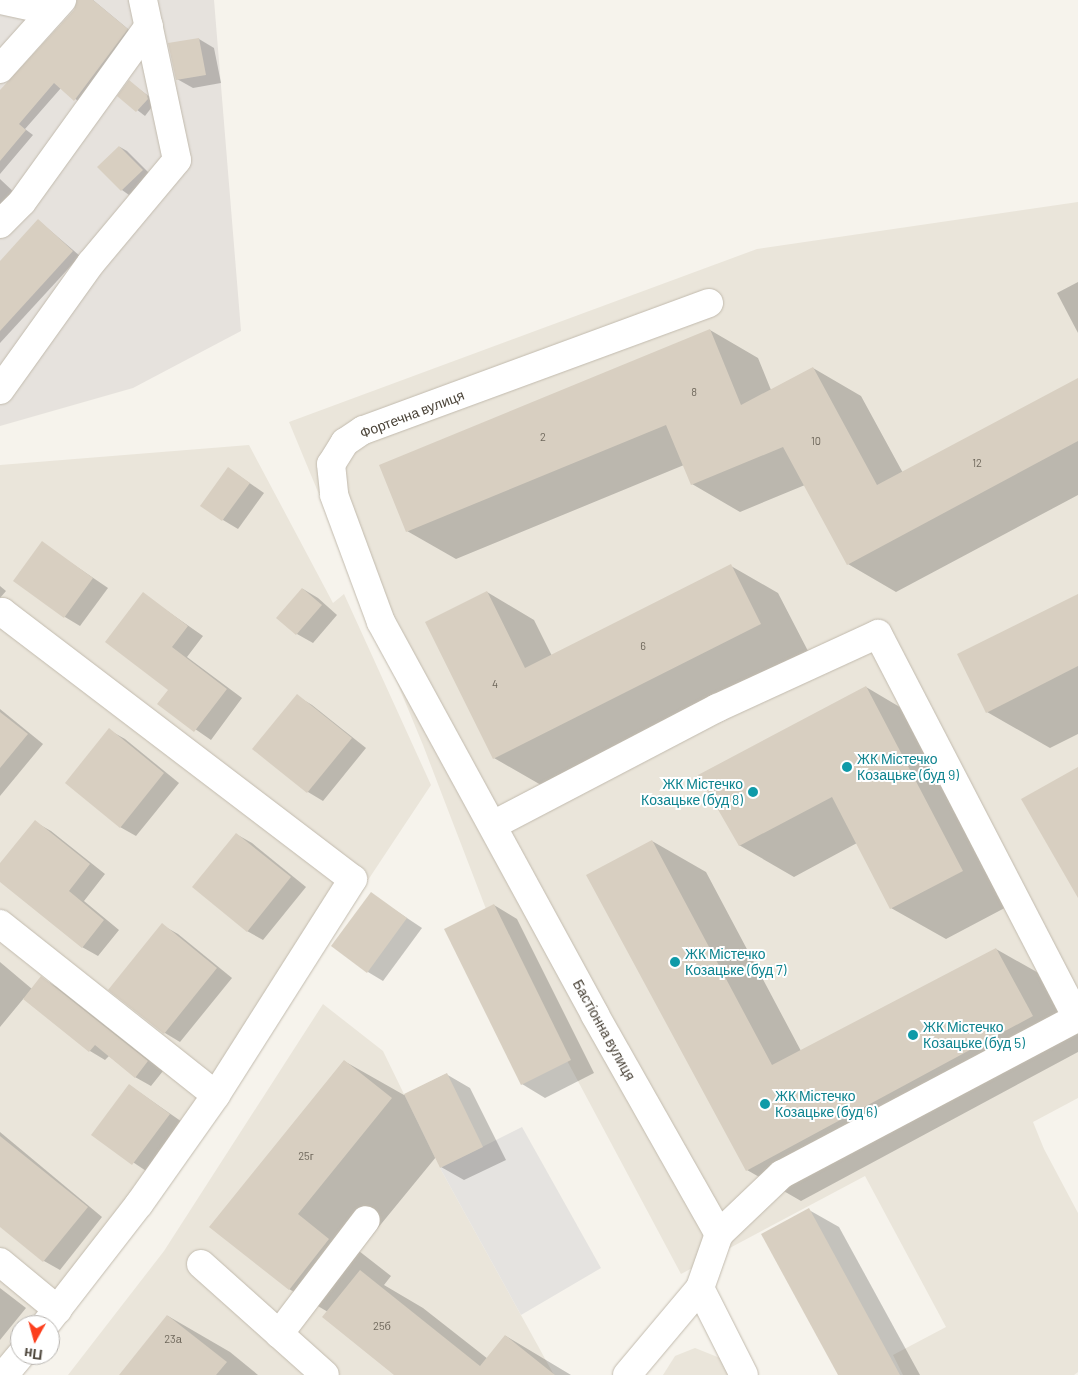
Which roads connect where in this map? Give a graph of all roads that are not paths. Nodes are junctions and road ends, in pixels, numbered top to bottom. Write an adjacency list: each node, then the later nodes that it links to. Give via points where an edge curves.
1 (0, 0): 3 (street)
2 (143, 0): 4 (street)
3 (57, 6): 5 (street)
4 (149, 26): 6 (street, via 22,202); 8 (street, via 177,160 91,264)
5 (0, 69)
6 (0, 224)
7 (709, 304): 10 (street, Фортечна вулиця, via 363,430 345,442 331,464 334,495 381,622)
8 (0, 390)
9 (0, 614): 13 (street, via 2,612 353,879)
10 (493, 825): 12 (street, via 717,708 878,634); 15 (street, Бастіонна вулиця, via 595,1015)
11 (0, 924): 13 (street)
12 (1077, 1018): 15 (street, via 782,1174)
13 (216, 1096): 20 (street, via 139,1204)
14 (366, 1220): 21 (street)
15 (719, 1234): 18 (street)
16 (0, 1262): 19 (street)
17 (201, 1264): 21 (street)
18 (700, 1288): 25 (street); 26 (street)
19 (50, 1315)
20 (54, 1315)
21 (279, 1334): 24 (street)
22 (12, 1365): 23 (street)
23 (4, 1375)
24 (325, 1375)
25 (627, 1375)
26 (744, 1375)

